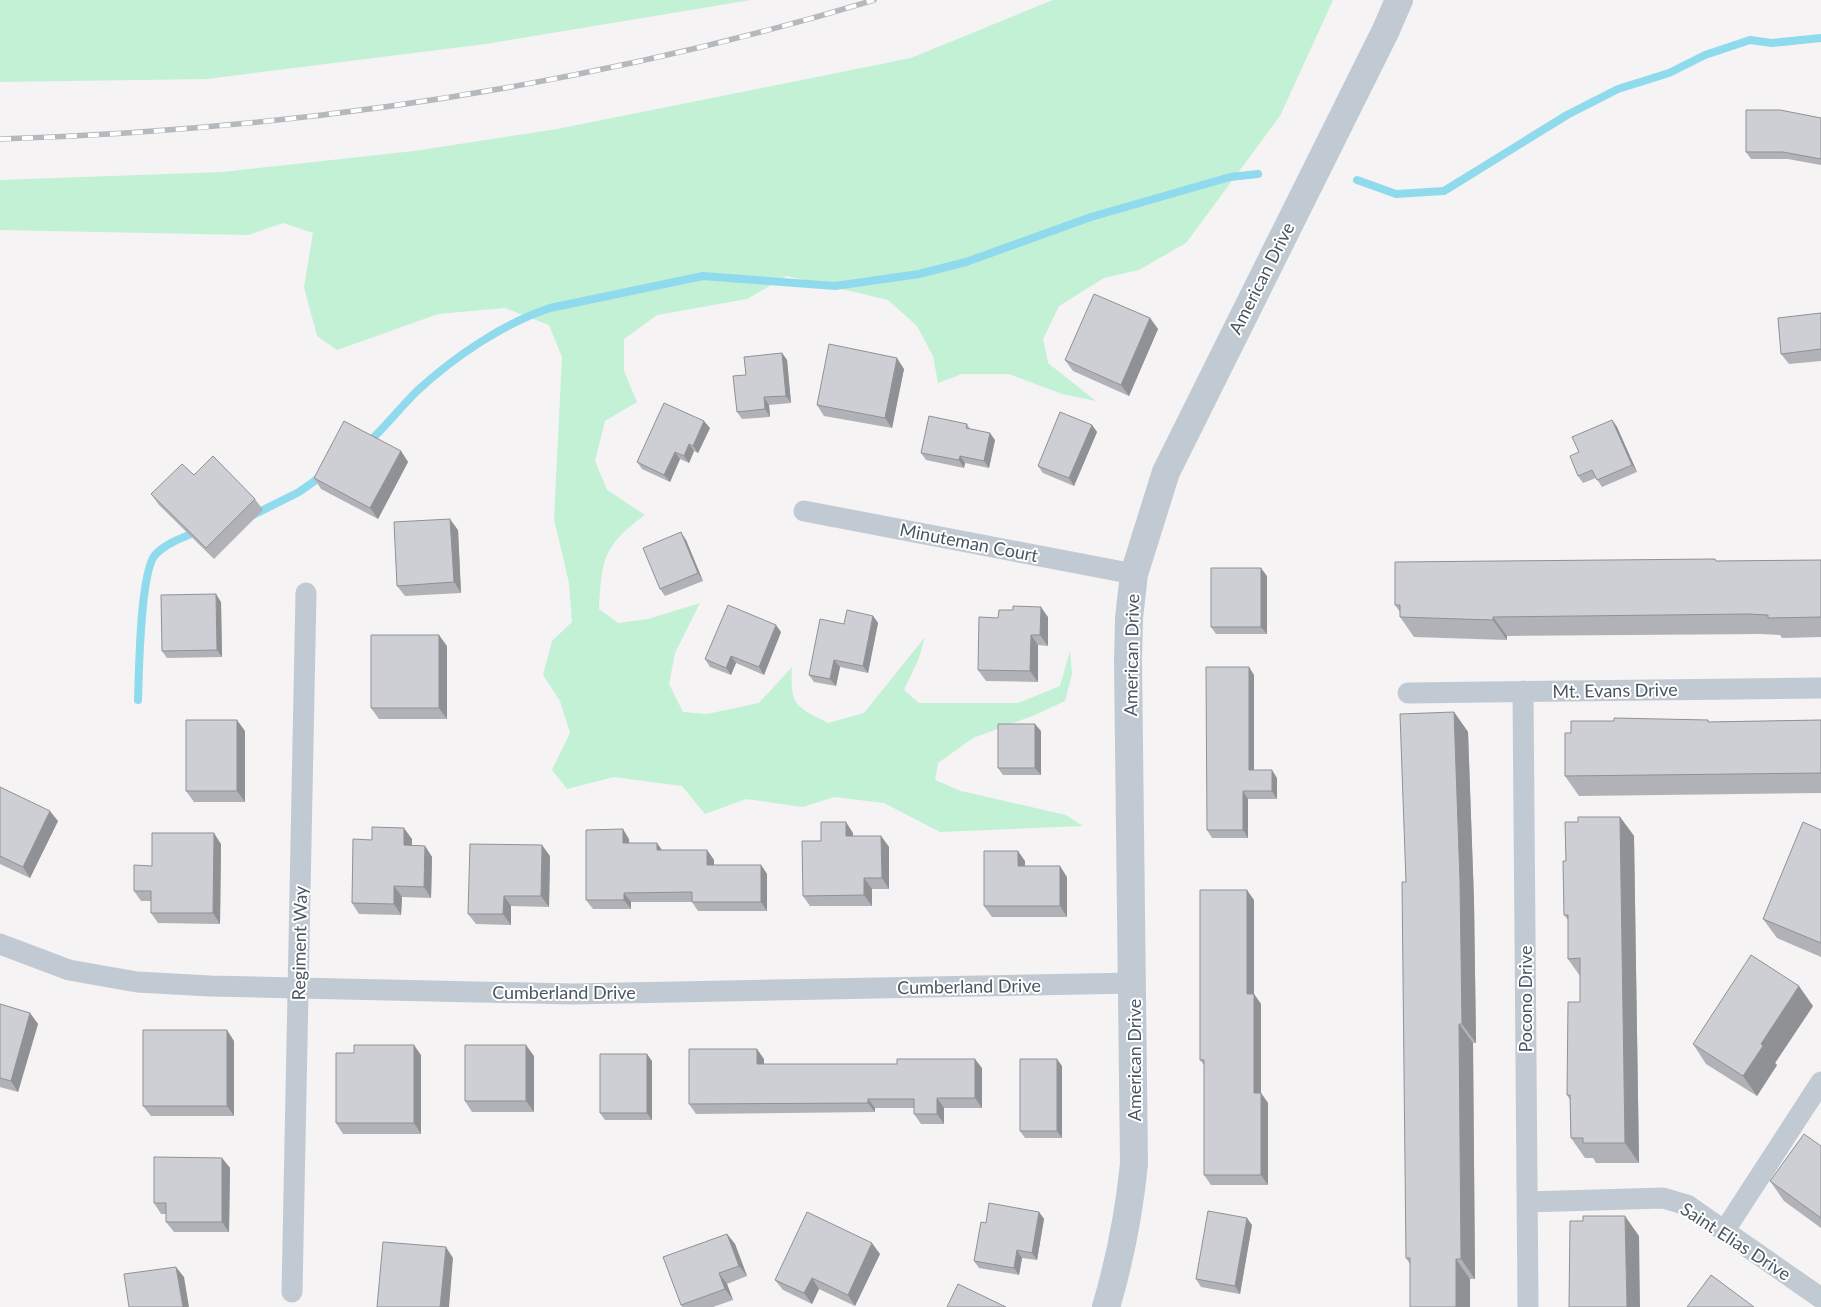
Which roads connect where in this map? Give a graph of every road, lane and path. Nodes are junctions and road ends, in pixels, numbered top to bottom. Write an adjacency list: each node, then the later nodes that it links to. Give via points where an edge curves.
1 (1399, 0): 3 (street, American Drive, via 1166,472)
2 (804, 511): 3 (street, Minuteman Court)
3 (1134, 574): 9 (street, American Drive, via 1128,662)
4 (306, 593): 10 (street, Regiment Way)
5 (1821, 688): 6 (street, Mt. Evans Drive)
6 (1523, 691): 7 (street, Mt. Evans Drive); 12 (street, Pocono Drive)
7 (1408, 693)
8 (0, 944): 10 (street, Cumberland Drive, via 69,970 137,982)
9 (1134, 983): 10 (street, Cumberland Drive, via 572,994); 16 (street, American Drive, via 1134,1164 1121,1250)
10 (298, 988): 14 (street, Regiment Way)
11 (1821, 1082): 13 (street)
12 (1527, 1202): 13 (street, Saint Elias Drive, via 1663,1198 1687,1205); 17 (street, Pocono Drive)
13 (1725, 1230): 15 (street, Saint Elias Drive)
14 (292, 1292)
15 (1821, 1298)
16 (1106, 1307)
17 (1528, 1307)

